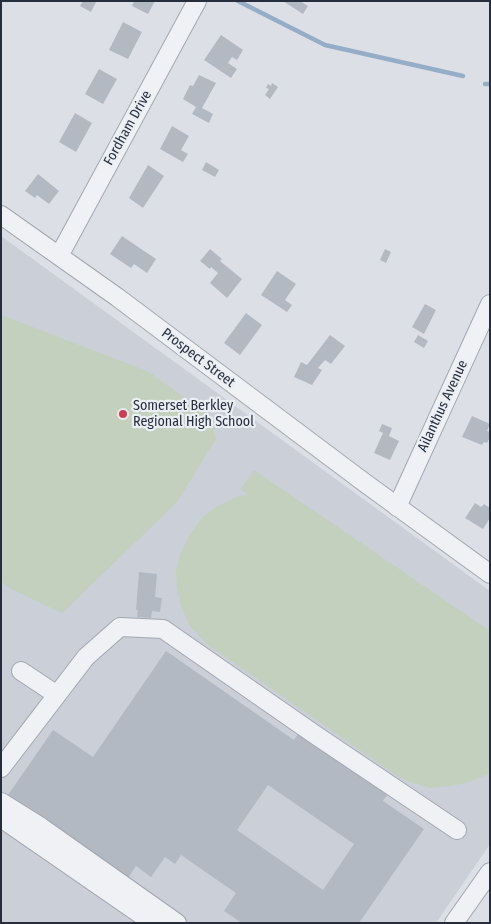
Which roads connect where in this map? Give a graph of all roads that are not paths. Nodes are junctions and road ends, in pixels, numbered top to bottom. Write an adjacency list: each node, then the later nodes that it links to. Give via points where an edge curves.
1 (197, 1): 3 (street, Fordham Drive)
2 (1, 215): 3 (street, Prospect Street)
3 (59, 256): 5 (street, Prospect Street)
4 (490, 304): 5 (street, Ailanthus Avenue)
5 (397, 507): 6 (street, Prospect Street)
6 (490, 574)
7 (21, 671): 8 (street)
8 (57, 695): 9 (street); 12 (street, via 86,657 120,627 163,629)
9 (1, 768)
10 (1, 802): 15 (street)
11 (1, 818): 14 (street)
12 (457, 830)
13 (490, 872): 16 (street)
14 (153, 923)
15 (177, 923)
16 (454, 923)

